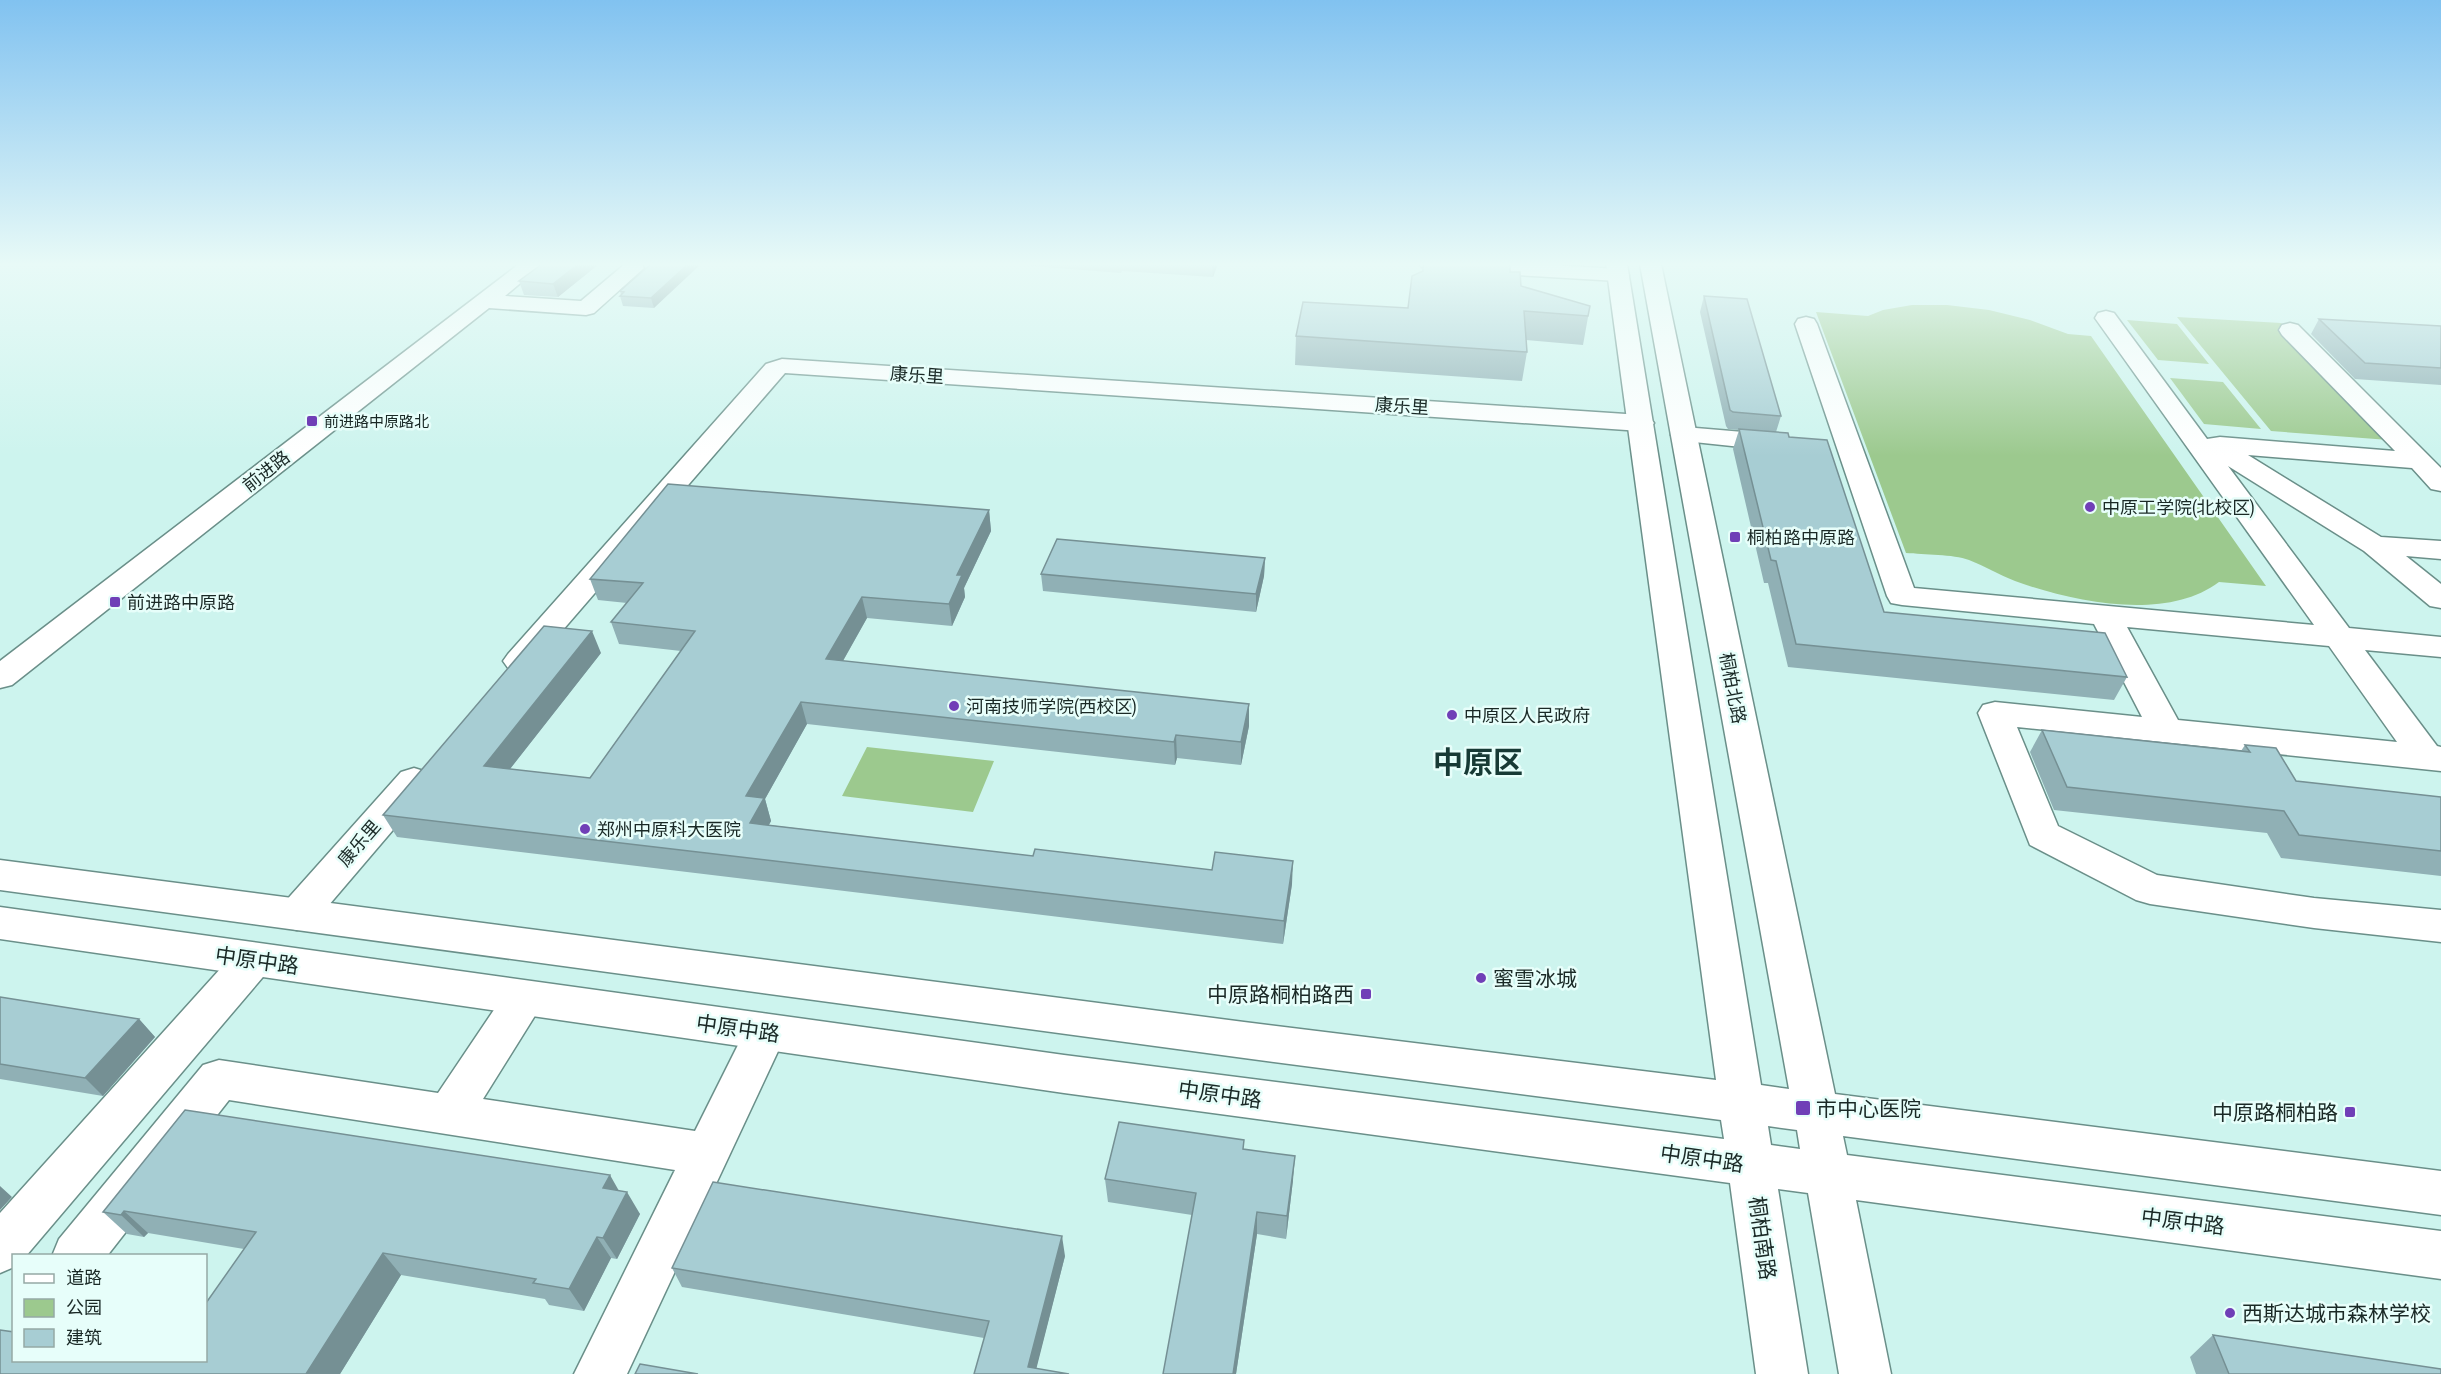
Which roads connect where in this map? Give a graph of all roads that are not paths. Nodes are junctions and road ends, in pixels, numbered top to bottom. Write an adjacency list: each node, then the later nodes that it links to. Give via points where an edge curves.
1 (449, 328): 19 (main road, 前进路)
2 (1626, 328): 7 (main road)
3 (1663, 328): 8 (main road, 桐柏北路)
4 (1807, 328): 10 (main road)
5 (2114, 328): 9 (main road)
6 (2290, 330): 11 (main road)
7 (1641, 423): 20 (main road, 康乐里, via 782,366 775,369); 31 (main road)
8 (1684, 435): 10 (main road); 32 (main road, 桐柏北路)
9 (2205, 444): 11 (main road); 13 (main road); 17 (main road)
10 (1826, 447): 16 (main road, via 1902,596)
11 (2419, 461): 12 (main road)
12 (2441, 483)
13 (2374, 544): 14 (main road); 15 (main road)
14 (2441, 550)
15 (2441, 599)
16 (2105, 615): 17 (main road); 21 (main road)
17 (2339, 637): 18 (main road); 22 (main road)
18 (2441, 647)
19 (0, 677)
20 (500, 682)
21 (2167, 731): 22 (main road); 27 (main road, via 1995,712 2043,835 2150,889 2314,913)
22 (2434, 759)
23 (430, 763): 25 (main road, 康乐里)
24 (0, 874): 25 (main road)
25 (297, 915): 31 (main road)
26 (0, 923): 28 (main road, 中原中路)
27 (2441, 926)
28 (254, 959): 29 (main road, 中原中路); 38 (main road)
29 (525, 998): 30 (main road, 中原中路); 33 (main road)
30 (766, 1032): 34 (main road); 35 (main road, 中原中路)
31 (1743, 1102): 32 (main road); 35 (main road, 桐柏南路)
32 (1816, 1112): 36 (main road); 37 (main road)
33 (449, 1114): 34 (main road); 39 (main road, via 219,1079)
34 (707, 1154): 41 (main road)
35 (1752, 1164): 36 (main road, 中原中路); 42 (main road, 桐柏南路)
36 (1828, 1174): 40 (main road, 中原中路); 43 (main road)
37 (2441, 1193)
38 (0, 1249)
39 (78, 1254)
40 (2441, 1255)
41 (600, 1374)
42 (1782, 1374)
43 (1865, 1374)

